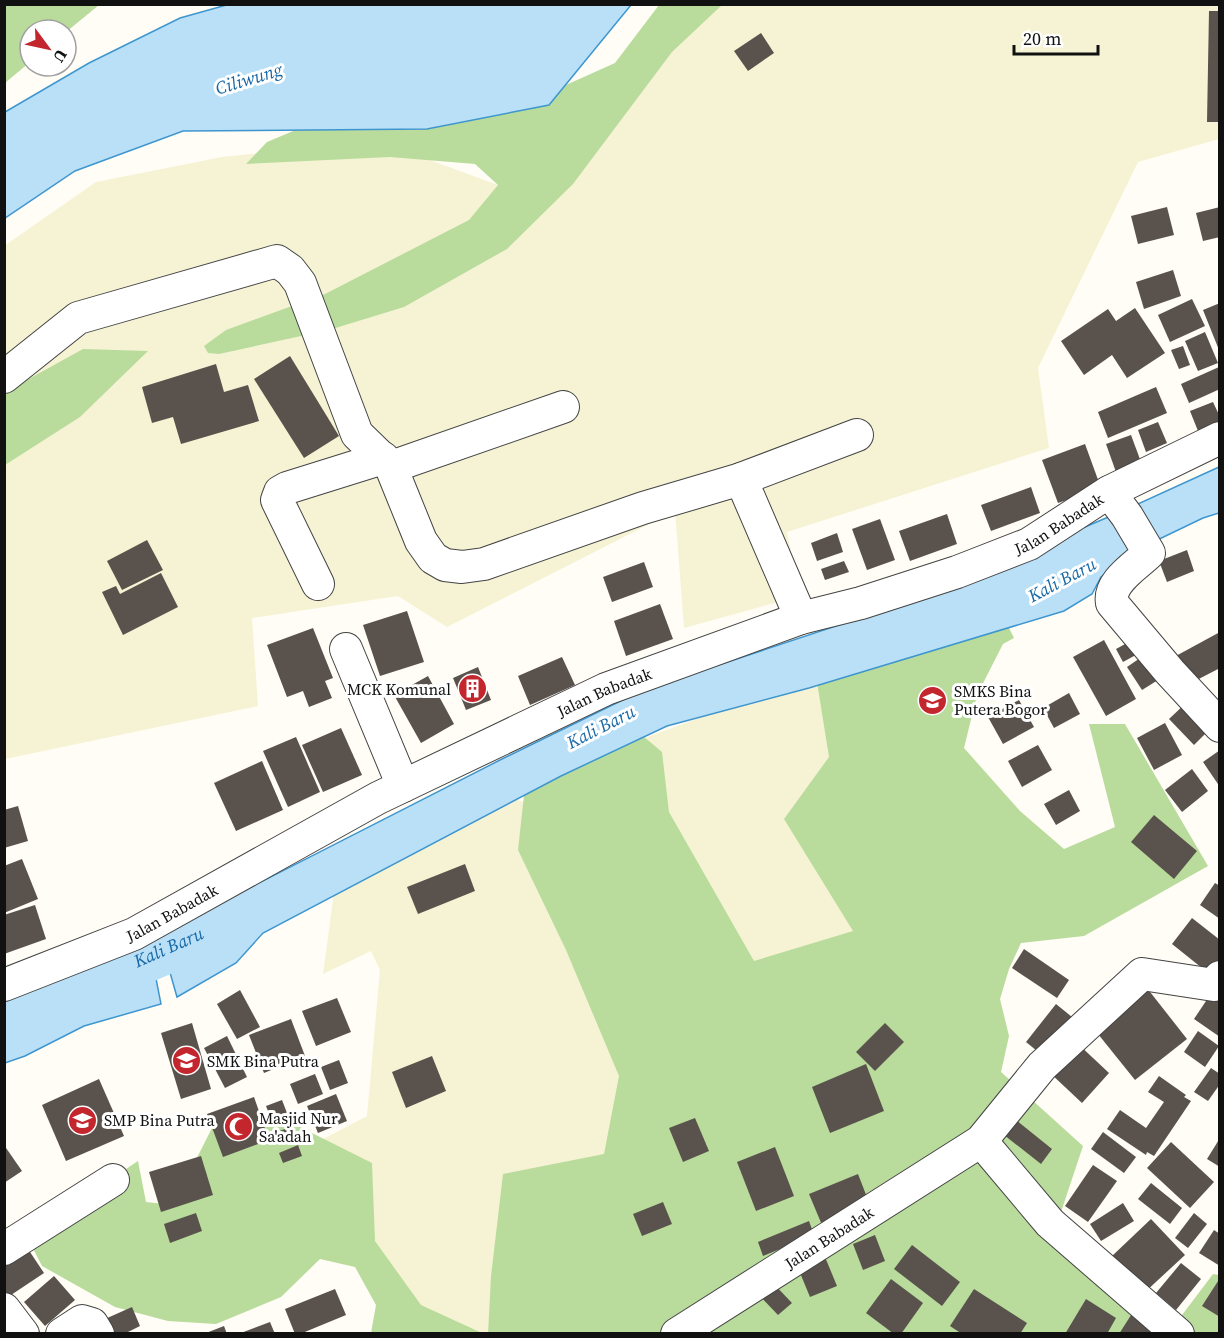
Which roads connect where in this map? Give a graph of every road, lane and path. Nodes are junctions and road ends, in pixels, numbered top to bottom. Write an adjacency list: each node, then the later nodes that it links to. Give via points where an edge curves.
1 (4, 377): 5 (street, via 78,318 278,261 300,283 357,434)
2 (562, 407): 5 (street)
3 (857, 435): 6 (street)
4 (1220, 438): 7 (street, Jalan Babadak)
5 (387, 462): 6 (street, via 421,541 433,558 445,565 462,567 484,564 643,508); 8 (street, via 280,492 277,500)
6 (741, 479): 9 (street)
7 (1118, 504): 9 (street, Jalan Babadak, via 1029,544 936,579); 11 (street, via 1149,553 1116,584 1112,603)
8 (318, 584)
9 (801, 618): 12 (street, Jalan Babadak, via 606,689)
10 (346, 649): 12 (street)
11 (1220, 726)
12 (403, 786): 14 (street, Jalan Babadak, via 134,934)
13 (1220, 977): 15 (street, Jalan Babadak, via 1214,985 1142,974 1042,1066)
14 (4, 985)
15 (981, 1141): 22 (street, Jalan Babadak); 23 (street, via 1050,1223)
16 (113, 1179): 17 (street)
17 (4, 1249)
18 (4, 1309): 19 (street)
19 (23, 1334)
20 (62, 1334): 21 (street, via 82,1321 92,1324)
21 (98, 1334)
22 (677, 1334)
23 (1178, 1334)

